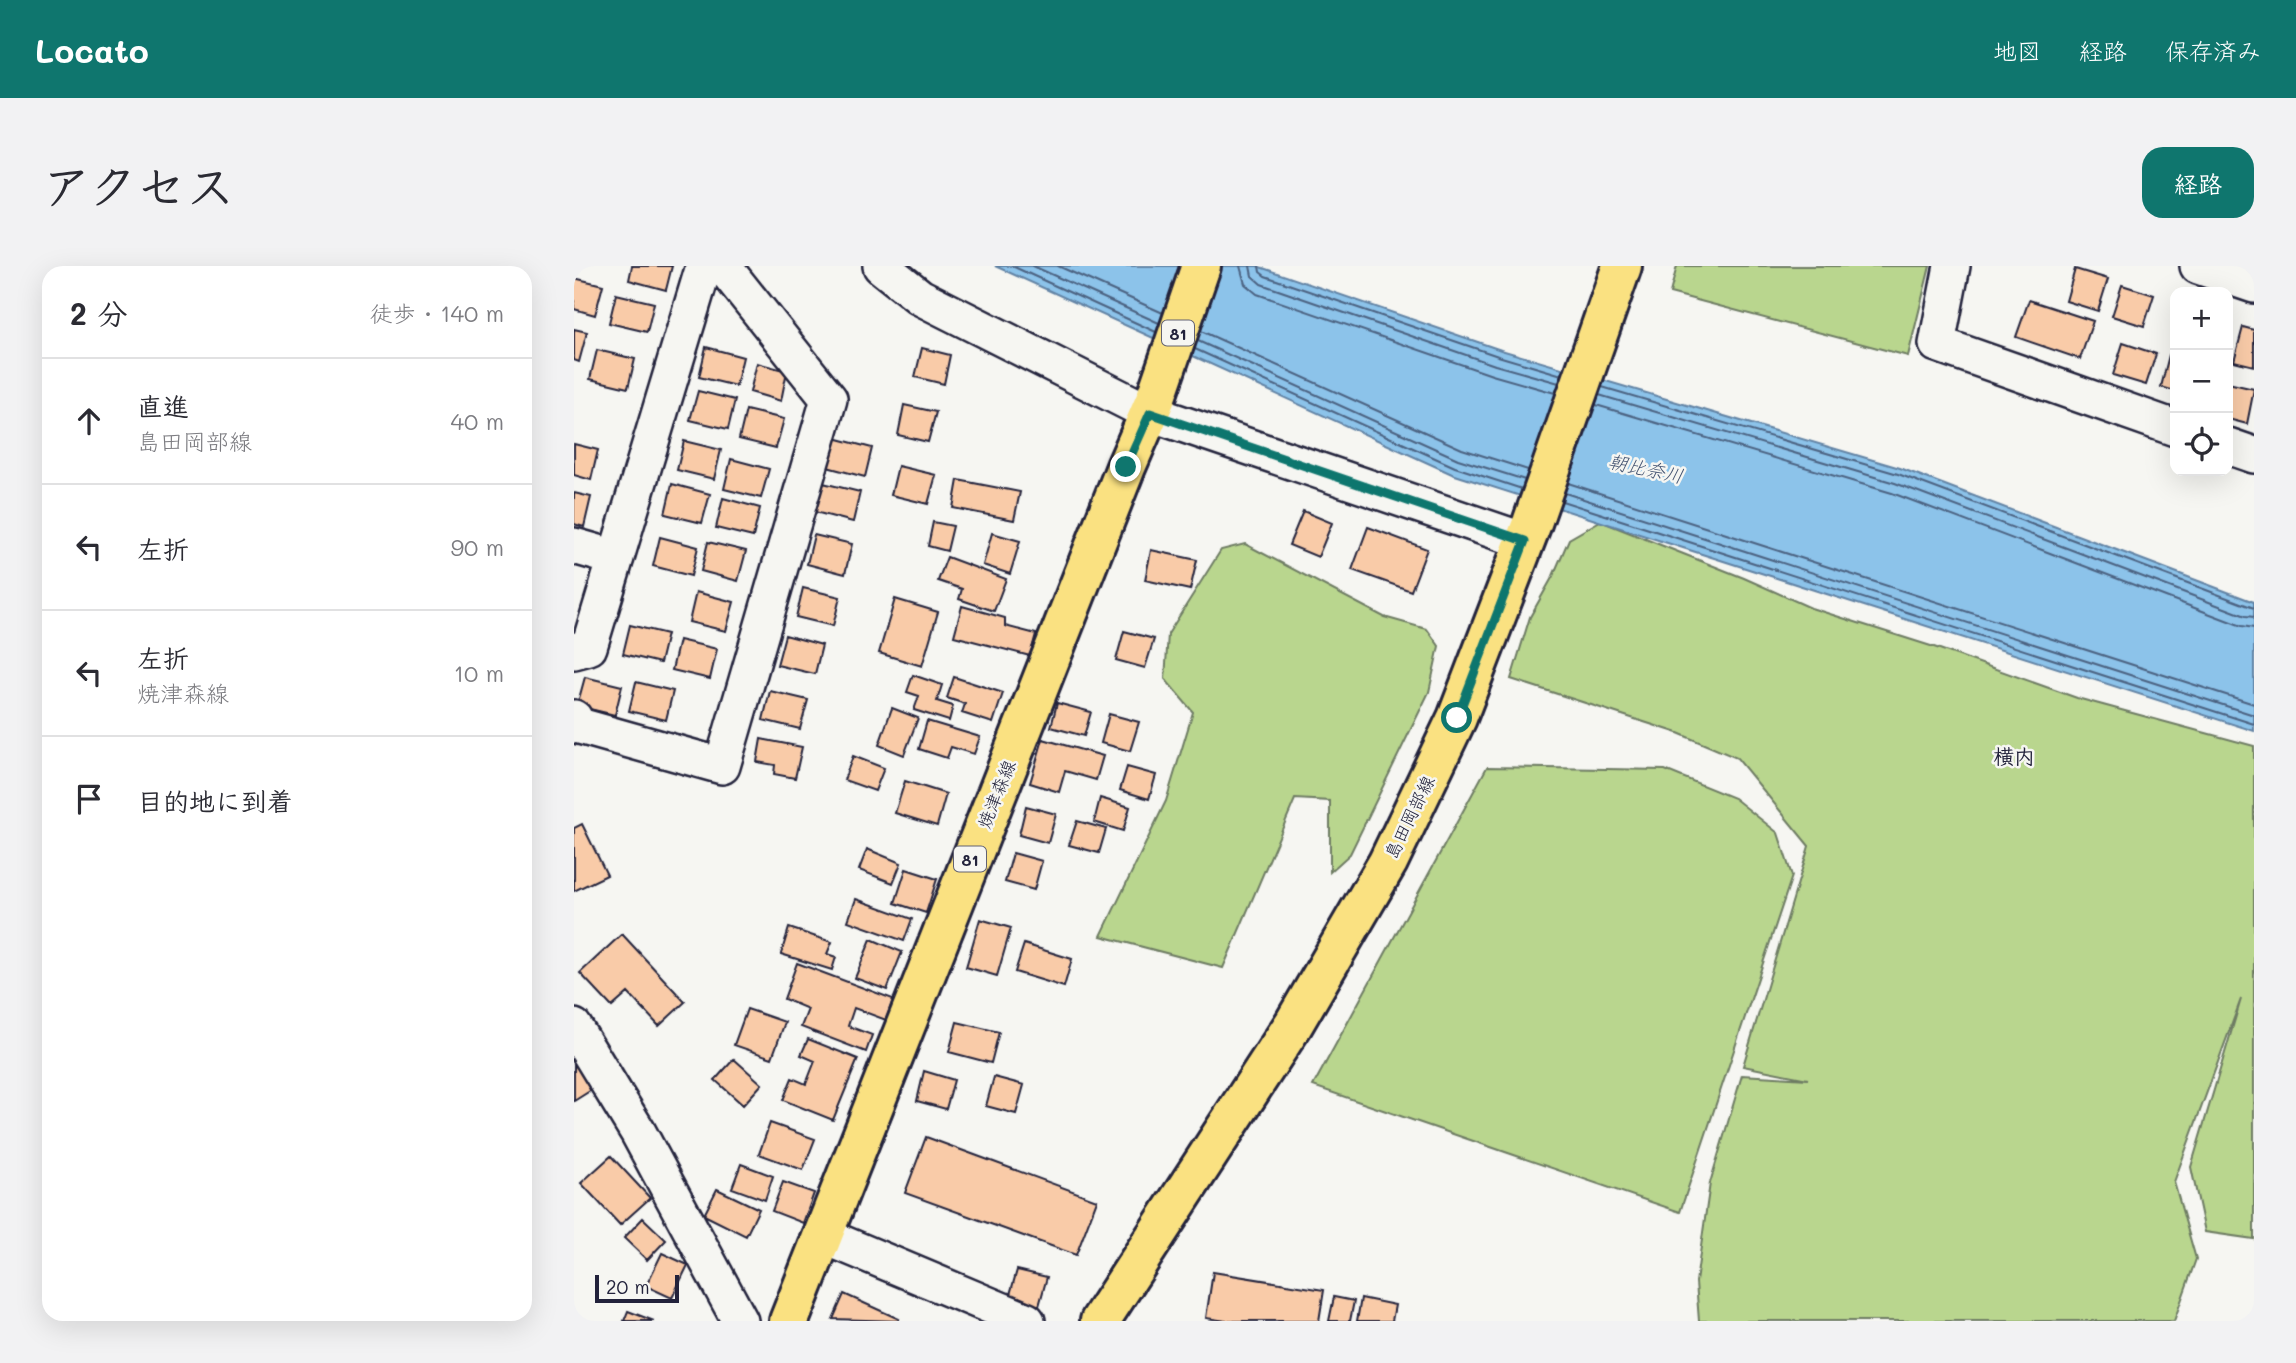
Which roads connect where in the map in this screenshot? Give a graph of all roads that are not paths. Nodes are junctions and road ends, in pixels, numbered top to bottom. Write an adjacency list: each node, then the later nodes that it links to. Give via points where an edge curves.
1 (704, 266): 15 (street)
2 (723, 266): 17 (street, via 829,399 722,766 576,725)
3 (880, 266): 9 (street, via 919,297)
4 (1201, 266): 9 (main road, 焼津森線 / 81)
5 (1952, 266): 10 (street, via 1937,344)
6 (2198, 266): 8 (street)
7 (1617, 279): 13 (main road, 島田岡部線)
8 (2254, 285)
9 (1153, 406): 13 (street); 19 (main road, 焼津森線 / 81)
10 (2170, 426)
11 (2233, 448): 12 (street)
12 (2254, 455)
13 (1529, 532): 23 (main road, 島田岡部線, via 1457,718 1388,862 1293,1025)
14 (574, 546): 15 (street)
15 (616, 558): 16 (street, via 589,647)
16 (574, 651)
17 (574, 718)
18 (574, 1027): 20 (street, via 638,1132)
19 (824, 1236): 21 (main road, 焼津森線 / 81); 22 (street)
20 (740, 1321)
21 (789, 1321)
22 (1027, 1321)
23 (1100, 1321)

